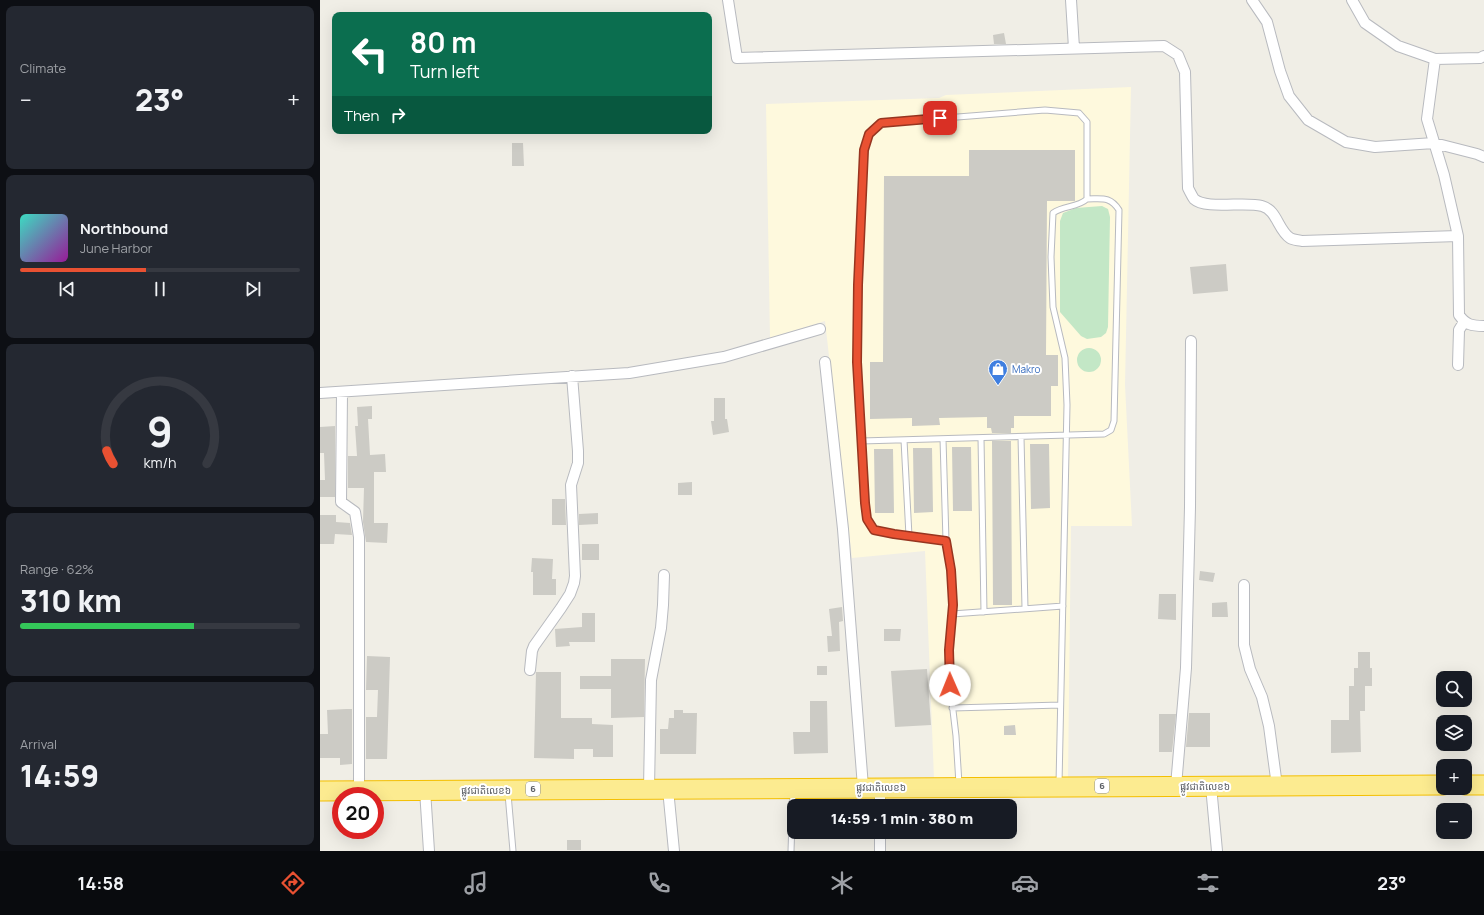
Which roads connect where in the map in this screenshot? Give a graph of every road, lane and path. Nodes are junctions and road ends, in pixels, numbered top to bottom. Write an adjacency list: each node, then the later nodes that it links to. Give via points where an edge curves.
1 (728, 0): 5 (street, via 737,58)
2 (1071, 0): 5 (street)
3 (1252, 0): 8 (street, via 1268,22 1289,96 1308,120 1346,142 1375,147)
4 (1352, 0): 7 (street, via 1365,23 1398,46)
5 (1074, 48): 11 (street, via 1164,46 1178,55 1184,72 1188,188 1195,199 1204,204 1264,206 1290,238 1302,241)
6 (1484, 56): 7 (street)
7 (1434, 59): 8 (street, via 1427,119)
8 (1434, 144): 9 (street); 11 (street)
9 (1484, 157)
10 (1087, 199): 21 (lane, via 1082,204 1060,208 1053,213 1053,307 1066,358); 21 (lane, via 1108,199 1118,210 1114,421 1111,430 1104,434); 26 (lane, via 1087,122 1079,113 1045,110 881,123 869,134 864,150 858,285 857,362)
11 (1458, 236): 12 (street, via 1460,315)
12 (1464, 322): 13 (street); 17 (street, via 1459,330)
13 (1484, 326)
14 (820, 329): 18 (street, via 724,357 629,373)
15 (1191, 341): 42 (street, via 1186,668)
16 (824, 362): 46 (street)
17 (1458, 365)
18 (572, 376): 19 (street); 35 (street, via 578,451 578,462 571,485 575,576 570,594 534,646)
19 (342, 392): 20 (street); 45 (street, via 341,502 355,512 359,537)
20 (320, 393)
21 (1066, 435): 22 (lane); 31 (lane)
22 (1021, 437): 23 (lane); 32 (lane)
23 (981, 438): 24 (lane); 33 (lane)
24 (943, 439): 25 (lane); 28 (lane)
25 (904, 440): 26 (lane); 27 (lane)
26 (861, 441): 27 (lane, via 867,519 874,530)
27 (909, 536): 28 (lane)
28 (946, 541): 34 (lane, via 951,570)
29 (664, 575): 48 (street, via 663,605 651,680)
30 (1244, 585): 44 (street, via 1244,644 1270,726)
31 (1063, 606): 32 (lane); 36 (lane)
32 (1025, 608): 33 (lane)
33 (984, 612): 34 (lane)
34 (952, 614): 37 (lane, via 949,650)
35 (530, 670)
36 (1060, 705): 37 (lane); 41 (lane)
37 (952, 708): 47 (lane)
38 (1436, 785): 44 (highway, ផ្លូវជាតិលេខ៦ / 6)
39 (1472, 785): 40 (highway)
40 (1484, 785)
41 (1059, 786): 42 (highway, ផ្លូវជាតិលេខ៦ / 6); 47 (highway, ផ្លូវជាតិលេខ៦ / 6)
42 (1176, 786): 43 (highway, ផ្លូវជាតិលេខ៦ / 6)
43 (1211, 786): 44 (highway, ផ្លូវជាតិលេខ៦ / 6); 63 (street)
44 (1277, 786)
45 (358, 787)
46 (871, 787): 47 (highway, ផ្លូវជាតិលេខ៦ / 6); 50 (highway, ផ្លូវជាតិលេខ៦ / 6); 56 (street)
47 (959, 787)
48 (649, 788): 49 (highway, ផ្លូវជាតិលេខ៦ / 6); 52 (highway, ផ្លូវជាតិលេខ៦ / 6)
49 (668, 788): 50 (highway, ផ្លូវជាតិលេខ៦ / 6); 60 (street)
50 (793, 788): 61 (lane)
51 (425, 790): 52 (highway, ផ្លូវជាតិលេខ៦ / 6); 55 (highway, ផ្លូវជាតិលេខ៦ / 6); 58 (street)
52 (508, 790): 59 (lane)
53 (320, 791): 54 (highway, ផ្លូវជាតិលេខ៦ / 6)
54 (332, 791)
55 (384, 791)
56 (877, 799)
57 (880, 839): 62 (street)
58 (429, 851)
59 (513, 851)
60 (674, 851)
61 (792, 851)
62 (880, 851)
63 (1216, 851)

